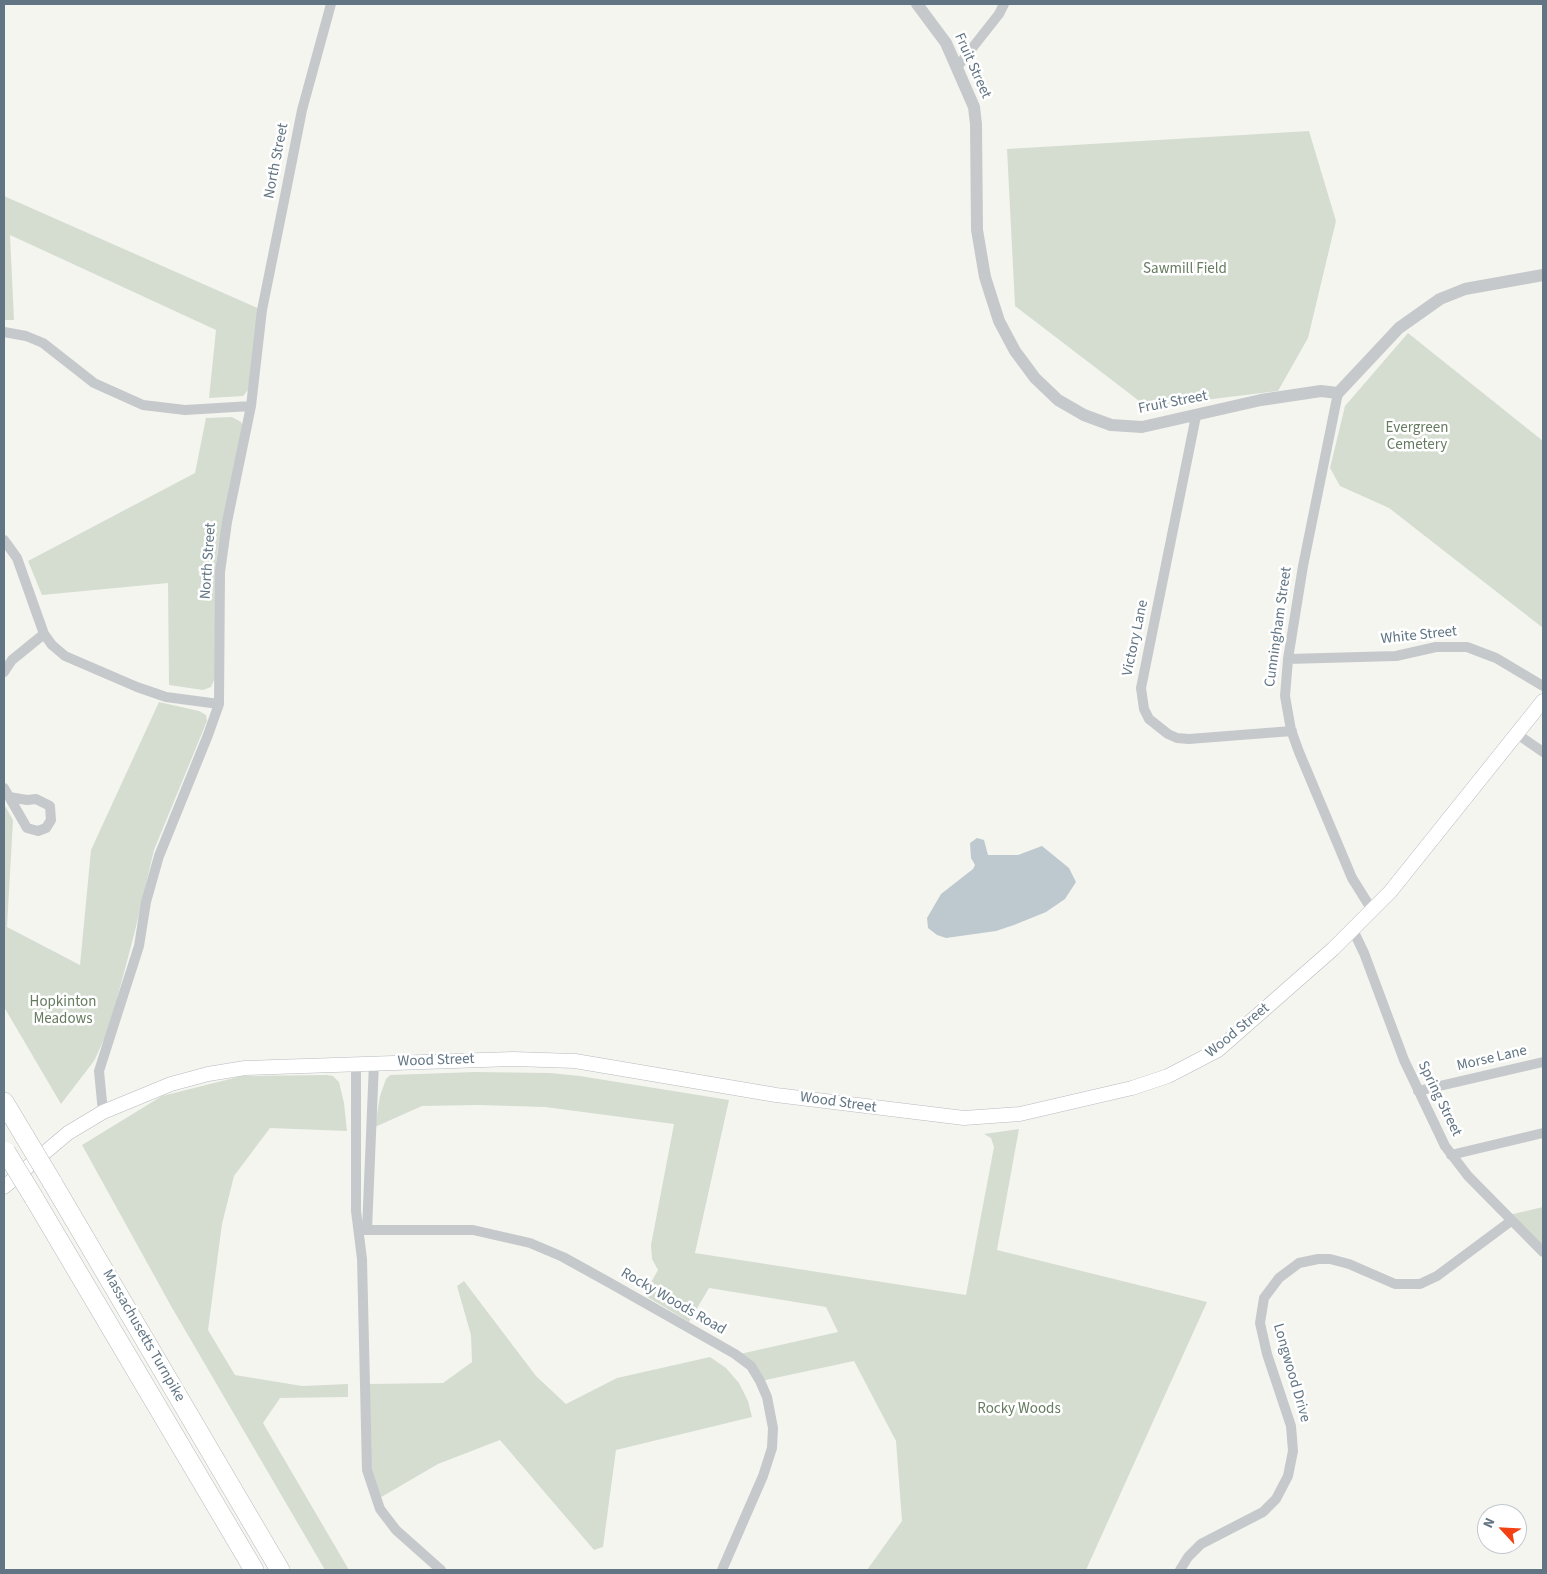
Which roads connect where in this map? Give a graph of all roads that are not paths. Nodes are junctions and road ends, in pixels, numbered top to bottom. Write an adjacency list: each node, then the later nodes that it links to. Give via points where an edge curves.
1 (331, 4): 8 (street, North Street, via 302,110 286,186 262,310)
2 (917, 4): 4 (street, Fruit Street, via 940,32)
3 (1004, 4): 4 (street)
4 (958, 66): 9 (street, Fruit Street, via 974,107 975,213 985,277 999,320 1024,365 1058,400 1111,425 1142,427)
5 (1543, 274): 7 (street, via 1465,289 1440,299 1400,328)
6 (4, 332): 8 (street, via 43,343 94,382 143,405 184,410)
7 (1338, 393): 9 (street, Fruit Street, via 1293,395); 12 (street, Cunningham Street)
8 (251, 406): 16 (street, North Street, via 226,522 220,572)
9 (1196, 416): 17 (street, Victory Lane, via 1141,688 1144,709 1149,719 1177,738)
10 (4, 540): 11 (street, via 18,558)
11 (44, 634): 13 (street, via 12,660); 16 (street, via 65,656 137,688 166,697)
12 (1288, 659): 14 (street, White Street, via 1396,656 1436,647 1466,646 1496,658); 17 (street, Cunningham Street, via 1285,696)
13 (4, 672)
14 (1543, 686)
15 (1543, 702): 18 (main road, Wood Street)
16 (219, 704): 27 (street, North Street, via 159,856 146,902 139,946 99,1071)
17 (1292, 731): 20 (street, Cunningham Street, via 1352,878)
18 (1517, 734): 19 (street); 20 (main road, Wood Street, via 1412,866)
19 (1543, 752)
20 (1372, 910): 21 (main road, Wood Street)
21 (1353, 930): 24 (main road, Wood Street, via 1233,1038 1202,1060 1132,1088 1002,1117 908,1113 776,1095 574,1061 513,1059); 25 (street, Spring Street)
22 (1543, 1062): 25 (street, Morse Lane)
23 (356, 1063): 24 (main road, Wood Street); 27 (main road, Wood Street, via 264,1067 208,1074 153,1090); 33 (street, via 356,1212)
24 (374, 1063): 33 (street)
25 (1418, 1091): 30 (street, Spring Street)
26 (4, 1102): 36 (highway, Massachusetts Turnpike, bridge)
27 (103, 1112): 31 (main road, Wood Street, via 68,1133)
28 (1543, 1133): 30 (street)
29 (5, 1150): 35 (highway, Massachusetts Turnpike, bridge)
30 (1451, 1155): 32 (street, Spring Street)
31 (4, 1187)
32 (1511, 1221): 34 (street, Spring Street); 39 (street, Longwood Drive, via 1437,1276 1420,1284 1395,1284 1330,1259 1299,1263 1278,1278 1264,1298 1260,1323 1291,1426 1294,1451 1288,1476 1276,1498 1263,1512 1202,1544)
33 (363, 1230): 37 (street, via 367,1470 380,1509 396,1530); 38 (street, Rocky Woods Road, via 473,1230 530,1243 610,1283 751,1366 766,1397 773,1428 772,1448)
34 (1543, 1252)
35 (254, 1570)
36 (280, 1570)
37 (441, 1570)
38 (722, 1570)
39 (1180, 1570)

